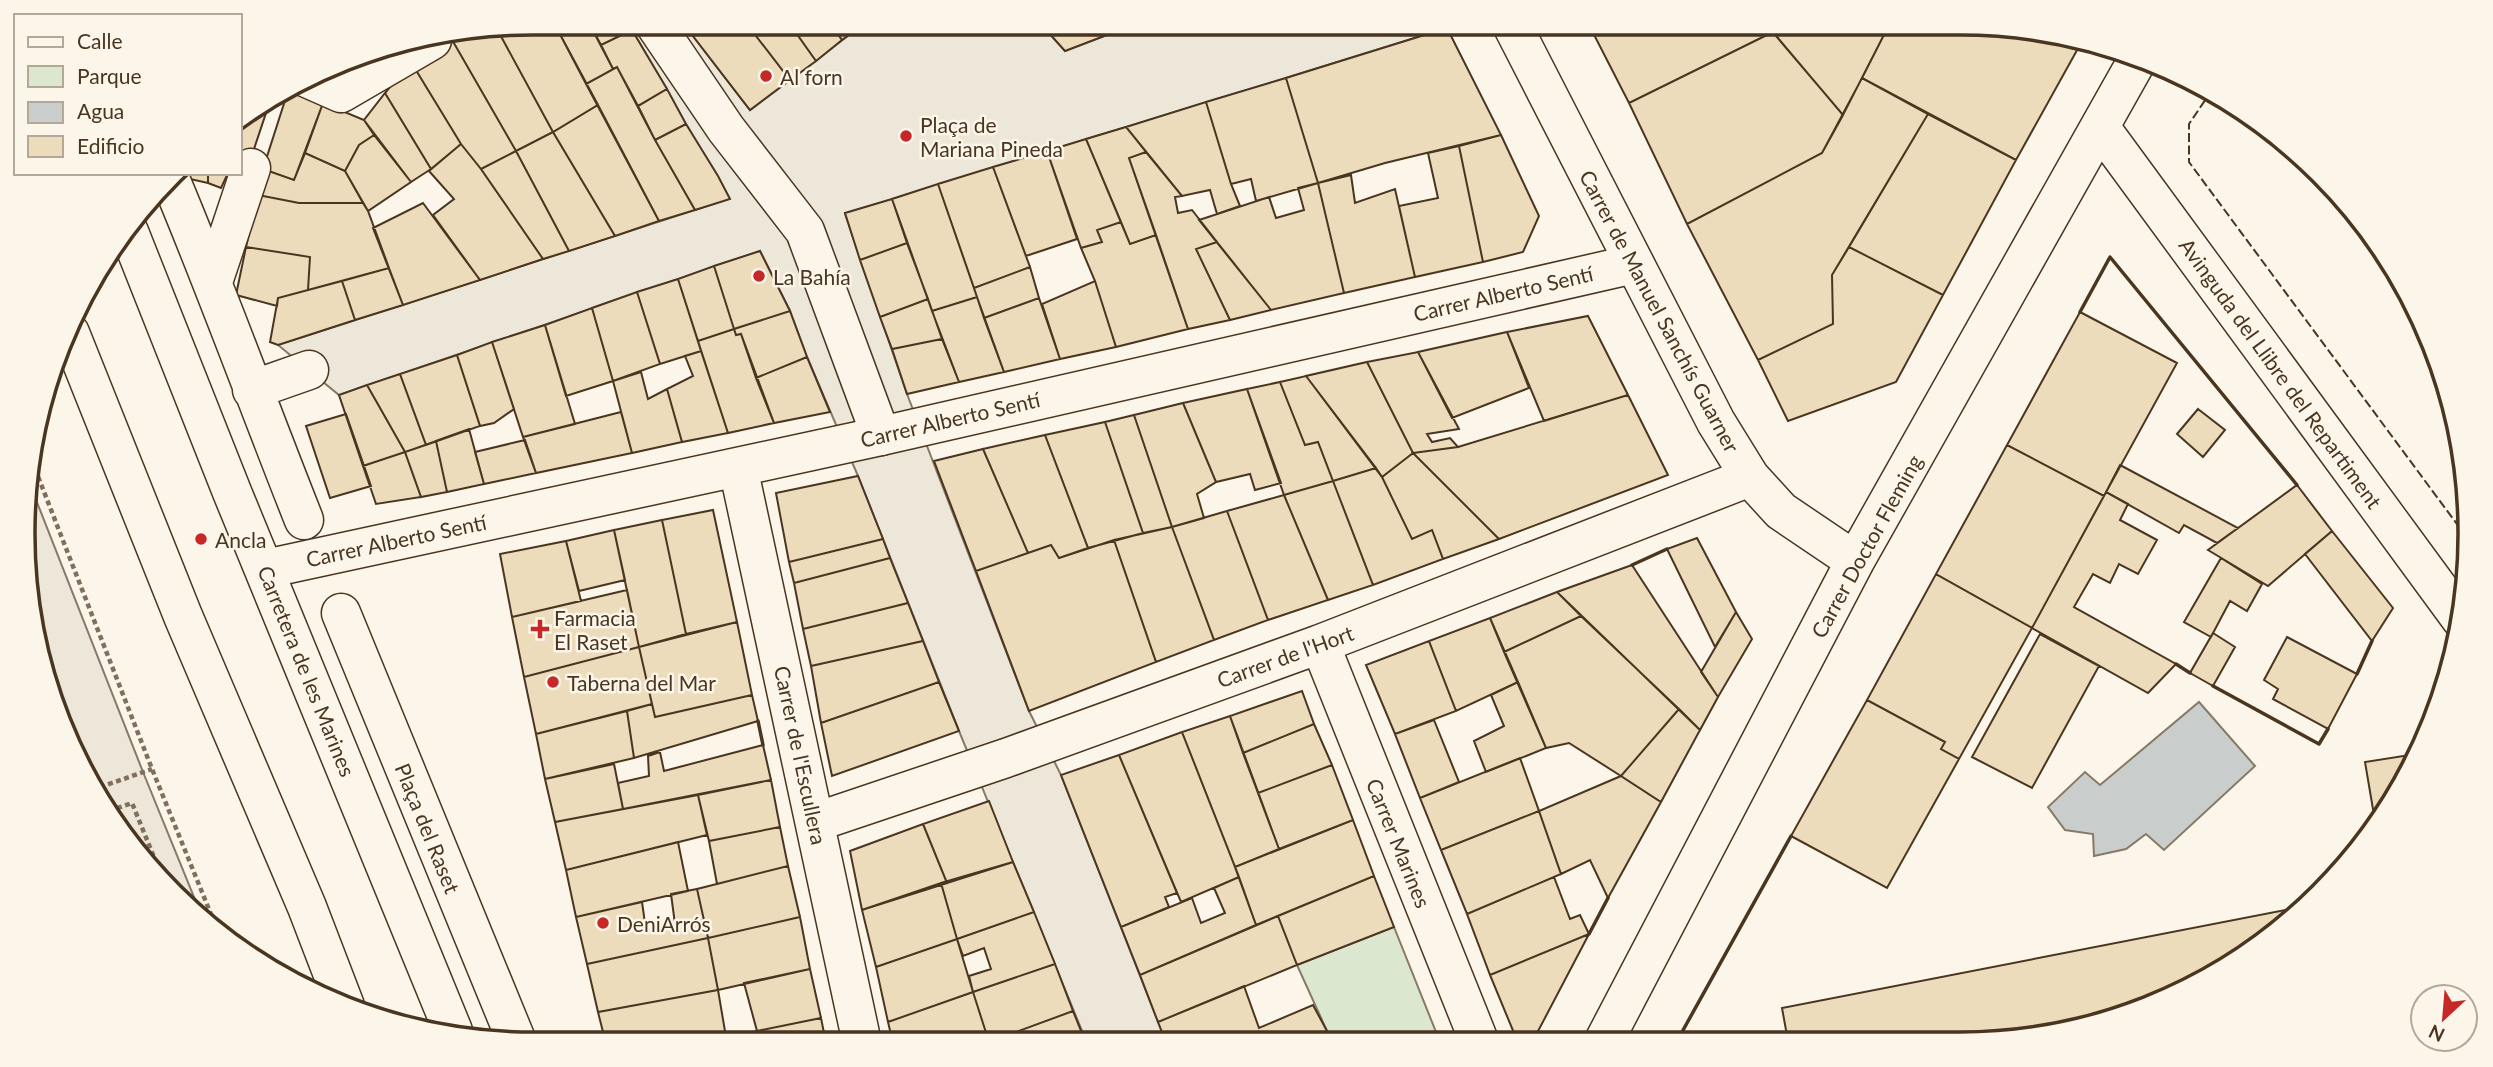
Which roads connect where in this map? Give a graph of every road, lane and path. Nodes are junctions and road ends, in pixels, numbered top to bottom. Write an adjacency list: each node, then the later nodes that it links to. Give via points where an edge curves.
1 (662, 35): 15 (street, via 726,129 805,231)
2 (1517, 35): 10 (street, Carrer de Manuel Sanchís Guarner)
3 (416, 49): 5 (street, via 341,93)
4 (2133, 66): 6 (street, Carrer Doctor Fleming)
5 (319, 83)
6 (2100, 127): 20 (street, Carrer Doctor Fleming); 22 (street, Avinguda del Llibre del Repartiment)
7 (251, 168): 11 (street)
8 (174, 188): 11 (street)
9 (132, 239): 21 (street, Carretera de les Marines)
10 (1633, 264): 15 (street, Carrer Alberto Sentí); 18 (street, Carrer de Manuel Sanchís Guarner)
11 (214, 282): 14 (street)
12 (74, 341): 31 (street)
13 (309, 370): 14 (street)
14 (252, 390): 19 (street)
15 (881, 436): 16 (street, Carrer Alberto Sentí)
16 (738, 467): 21 (street, Carrer Alberto Sentí); 28 (street, Carrer de l'Escullera)
17 (38, 477): 25 (path)
18 (1750, 477): 20 (street, Carrer de Manuel Sanchís Guarner, via 1781,511); 24 (street, Carrer de l'Hort)
19 (304, 520)
20 (1855, 561): 36 (street, Carrer Doctor Fleming)
21 (265, 569): 32 (street, Carretera de les Marines)
22 (2453, 606)
23 (341, 614): 33 (street, Plaça del Raset)
24 (1320, 644): 28 (street, Carrer de l'Hort); 35 (street, Carrer Marines)
25 (152, 769): 26 (path); 30 (path)
26 (104, 786)
27 (117, 807): 29 (path, via 132,803)
28 (816, 822): 34 (street, Carrer de l'Escullera)
29 (153, 855)
30 (210, 912)
31 (340, 993)
32 (450, 1025)
33 (513, 1031)
34 (860, 1032)
35 (1475, 1032)
36 (1609, 1032)

